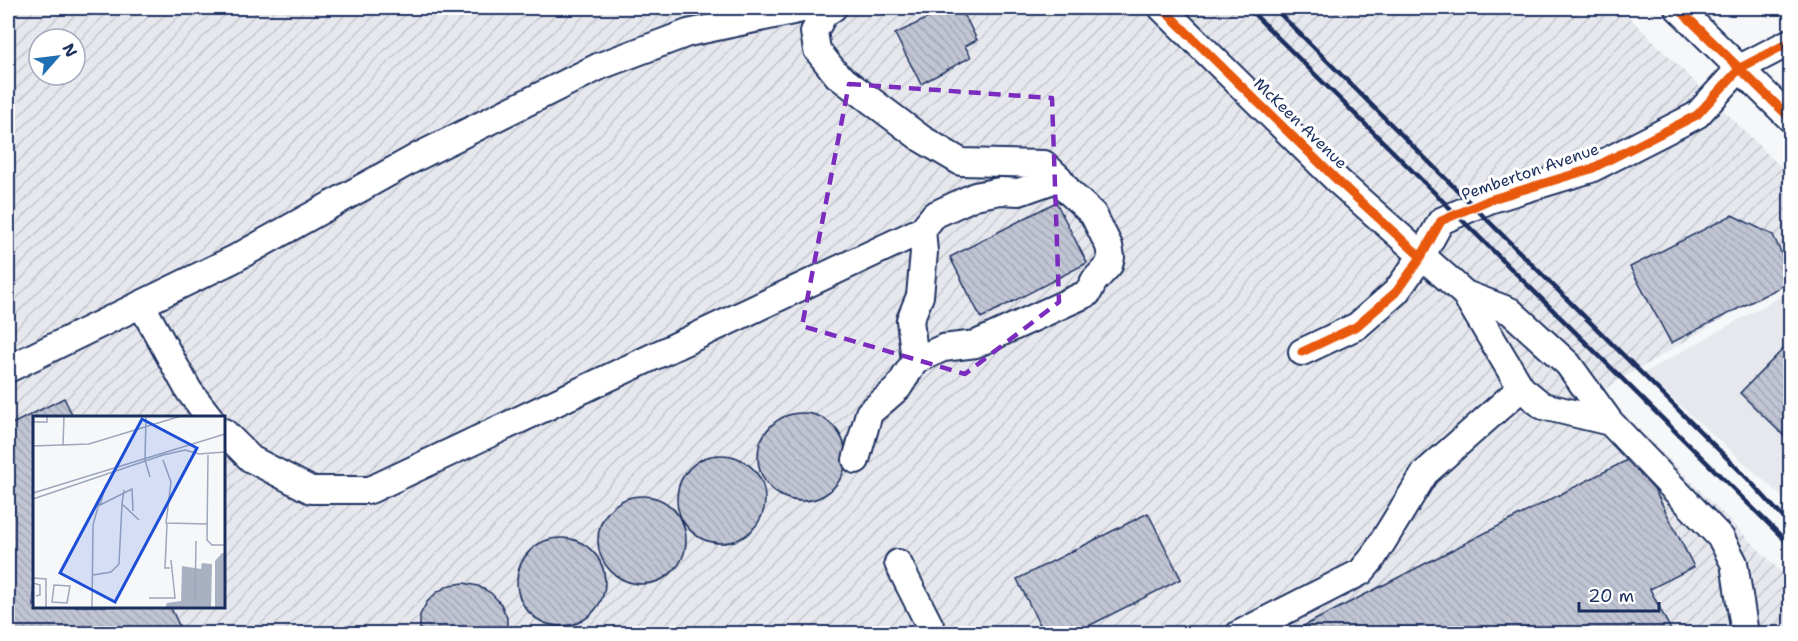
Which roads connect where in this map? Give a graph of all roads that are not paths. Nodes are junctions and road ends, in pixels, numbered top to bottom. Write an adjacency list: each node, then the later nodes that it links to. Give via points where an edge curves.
1 (1161, 8): 9 (street, McKeen Avenue)
2 (1678, 8): 5 (street)
3 (818, 9): 7 (street, via 814,32 817,50 837,75 922,139 961,162 1044,164); 11 (street, via 688,33 600,66 417,157 234,259)
4 (1791, 42): 5 (street, Pemberton Avenue)
5 (1740, 68): 6 (street); 9 (street, Pemberton Avenue, via 1697,115 1602,164 1489,200 1441,221)
6 (1791, 118)
7 (1059, 178): 8 (street, via 1019,192 975,196 934,215); 13 (street, via 1094,214 1109,246 1108,265 1088,293 976,344 943,348)
8 (922, 230): 13 (street, via 920,296 910,320); 18 (street, via 370,490 311,490 251,459)
9 (1421, 257): 10 (street, McKeen Avenue); 12 (street, Pemberton Avenue, via 1396,292 1357,326)
10 (1465, 294): 15 (street); 17 (street, via 1510,311 1568,363)
11 (141, 304): 14 (street); 16 (street, via 189,391)
12 (1302, 352)
13 (915, 361): 19 (street, via 898,388 869,413)
14 (8, 369)
15 (1521, 388): 17 (street, via 1543,406); 22 (street, via 1425,473 1361,572)
16 (209, 416)
17 (1610, 422): 23 (street, via 1721,538 1734,563)
18 (225, 433)
19 (856, 460)
20 (898, 563): 21 (street)
21 (934, 633)
22 (1239, 633)
23 (1744, 633)

